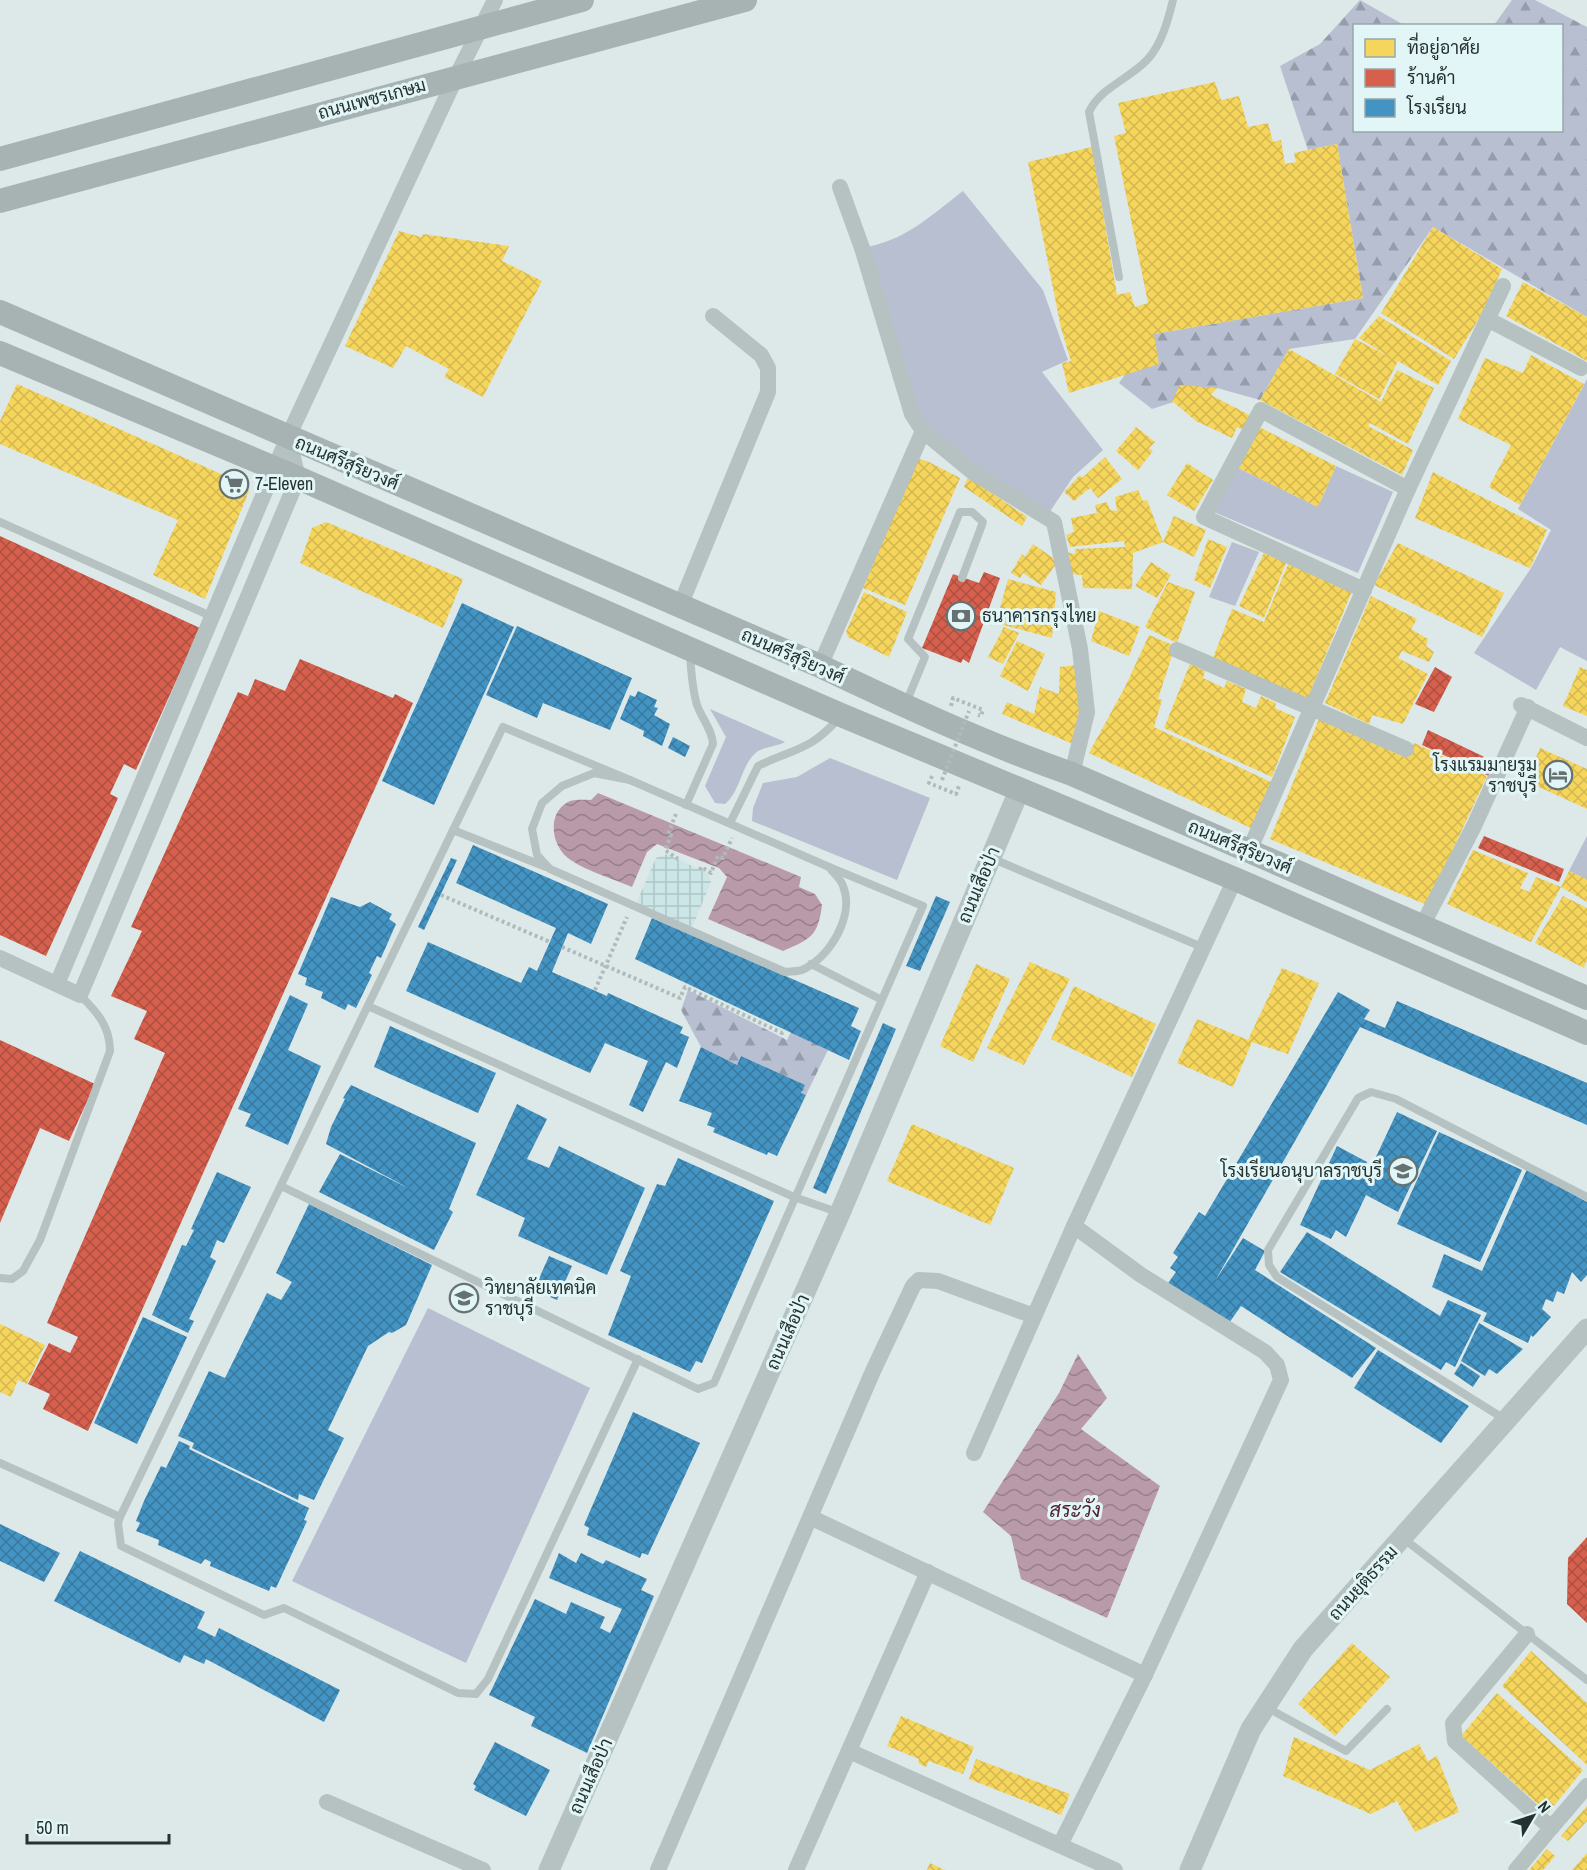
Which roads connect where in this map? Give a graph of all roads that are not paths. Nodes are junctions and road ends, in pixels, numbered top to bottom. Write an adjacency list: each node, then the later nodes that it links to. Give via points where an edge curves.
1 (495, 0): 5 (street)
2 (582, 0): 5 (main road)
3 (745, 0): 6 (main road, ถนนเพชรเกษม)
4 (1173, 0): 10 (lane, via 1158,44 1147,60 1095,99 1089,112)
5 (483, 26): 6 (street); 7 (main road)
6 (456, 77): 9 (main road, ถนนเพชรเกษม); 18 (street)
7 (0, 159)
8 (840, 187): 17 (street, via 912,414)
9 (0, 201)
10 (1119, 277)
11 (1503, 286): 14 (street)
12 (0, 312): 18 (main road, ถนนศรีสุริยวงศ์)
13 (713, 316): 25 (street, via 761,355 768,368 768,392)
14 (1487, 319): 16 (street); 21 (street)
15 (0, 353): 19 (main road, ถนนศรีสุริยวงศ์)
16 (1581, 368)
17 (923, 431): 29 (street); 36 (street, via 974,474 1054,522 1080,650 1088,712)
18 (288, 437): 19 (street); 20 (street); 25 (main road, ถนนศรีสุริยวงศ์)
19 (275, 468): 20 (main road, ถนนศรีสุริยวงศ์); 26 (street)
20 (298, 478): 27 (main road, ถนนศรีสุริยวงศ์); 40 (street)
21 (1408, 489): 24 (street); 24 (street, via 1262,410 1204,517)
22 (0, 522): 26 (lane)
23 (962, 578): 30 (lane, via 983,522 972,512 960,512 908,639 927,655)
24 (1364, 590): 31 (street)
25 (680, 606): 29 (main road, ถนนศรีสุริยวงศ์)
26 (213, 617): 39 (street)
27 (690, 649): 32 (main road, ถนนศรีสุริยวงศ์); 41 (lane, via 693,690 713,735 713,744)
28 (1177, 650): 31 (street)
29 (819, 666): 30 (main road, ถนนศรีสุริยวงศ์)
30 (904, 706): 35 (main road, ถนนศรีสุริยวงศ์)
31 (1311, 708): 34 (street); 44 (street)
32 (841, 715): 38 (main road, ถนนศรีสุริยวงศ์); 42 (lane, via 824,736 803,749 758,766)
33 (1587, 738): 49 (street, via 1524,706 1480,819)
34 (1406, 749)
35 (1032, 760): 36 (main road, ถนนศรีสุริยวงศ์); 38 (main road)
36 (1072, 774): 44 (main road, ถนนศรีสุริยวงศ์)
37 (630, 780): 41 (lane); 43 (lane, via 503,727); 47 (lane, via 594,773 562,786 542,803 532,829 537,855)
38 (1019, 791): 45 (street, ถนนเสือป่า); 48 (main road, ถนนศรีสุริยวงศ์)
39 (138, 793): 40 (street); 53 (street)
40 (162, 803): 54 (street)
41 (686, 805): 42 (lane)
42 (730, 823): 46 (lane)
43 (453, 830): 47 (lane); 57 (lane)
44 (1249, 851): 48 (main road); 49 (main road, ถนนศรีสุริยวงศ์)
45 (991, 858): 50 (lane); 62 (street, ถนนเสือป่า)
46 (829, 867): 52 (lane, via 843,885 846,903 838,932 824,955); 56 (lane, via 923,906)
47 (550, 869): 52 (lane, via 785,972 802,970)
48 (1234, 879): 50 (street); 58 (main road, ถนนศรีสุริยวงศ์)
49 (1422, 926): 55 (main road, ถนนศรีสุริยวงศ์)
50 (1202, 947): 63 (street)
51 (0, 958): 53 (street)
52 (811, 964): 56 (lane)
53 (57, 984): 54 (street)
54 (80, 995): 64 (lane, via 100,1016 110,1035 110,1051 40,1240 23,1271 12,1279)
55 (1587, 998)
56 (880, 999): 60 (lane)
57 (368, 1006): 59 (lane); 60 (lane)
58 (1587, 1033)
59 (281, 1185): 67 (lane); 71 (lane)
60 (795, 1197): 62 (lane); 67 (lane, via 714,1383 698,1389)
61 (1587, 1197): 68 (lane, via 1396,1099 1371,1092 1358,1098 1268,1250 1269,1265 1277,1276)
62 (840, 1213): 86 (street, ถนนเสือป่า)
63 (1074, 1227): 65 (street); 76 (street, via 1141,1275 1265,1352 1277,1365 1281,1380)
64 (0, 1278)
65 (1034, 1316): 69 (street); 72 (street, via 938,1281 919,1280 873,1371)
66 (1587, 1329): 68 (street, ถนนยุติธรรม)
67 (638, 1359): 71 (lane, via 488,1679 476,1694 458,1694 284,1608 264,1615 120,1546)
68 (1507, 1421): 73 (street, ถนนยุติธรรม)
69 (974, 1453)
70 (0, 1463): 71 (lane)
71 (120, 1517)
72 (812, 1518): 74 (street); 87 (street)
73 (1404, 1539): 75 (lane); 78 (street, ถนนยุติธรรม, via 1303,1649)
74 (928, 1572): 76 (street); 80 (street)
75 (1527, 1634): 77 (lane); 83 (street, via 1453,1723 1455,1741)
76 (1145, 1675): 84 (street)
77 (1587, 1680)
78 (1265, 1707): 79 (lane, via 1346,1751); 90 (street, ถนนยุติธรรม, via 1251,1729)
79 (1387, 1709)
80 (849, 1751): 84 (street); 88 (street)
81 (1587, 1786): 83 (street)
82 (327, 1802): 85 (street)
83 (1551, 1828): 91 (street)
84 (1060, 1845): 89 (street)
85 (483, 1870)
86 (549, 1870)
87 (658, 1870)
88 (796, 1870)
89 (1115, 1870)
90 (1190, 1870)
91 (1516, 1870)

